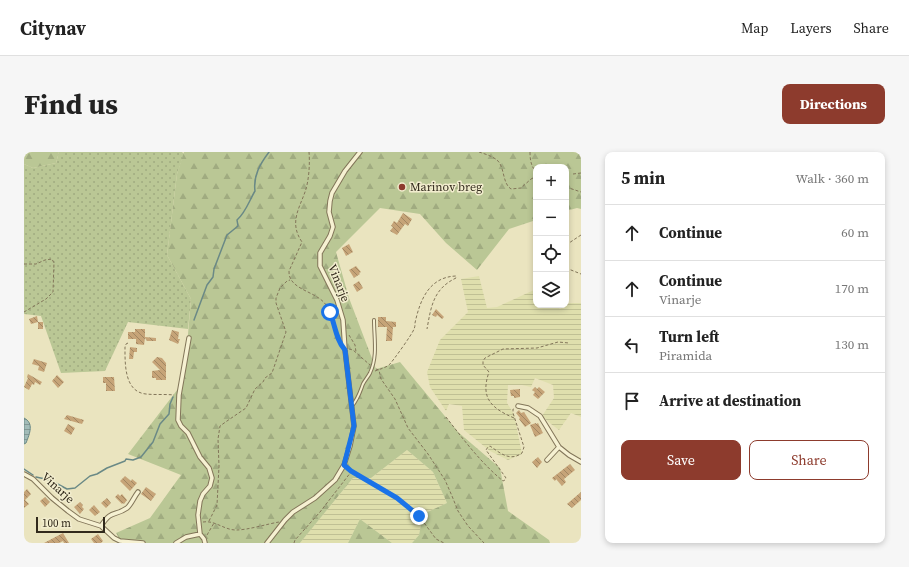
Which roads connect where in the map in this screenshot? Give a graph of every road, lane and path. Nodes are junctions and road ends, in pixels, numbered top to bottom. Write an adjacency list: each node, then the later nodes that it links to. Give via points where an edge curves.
1 (309, 152): 16 (path, via 308,179 296,217 298,234 302,242 289,270)
2 (360, 152): 19 (street, Vinarje, via 332,193 329,212 333,227 320,253 320,266 337,300)
3 (479, 152): 8 (path, via 500,163 510,189 521,188)
4 (530, 152): 5 (path)
5 (533, 168)
6 (581, 173): 7 (path)
7 (573, 174)
8 (533, 178)
9 (569, 188): 10 (path)
10 (581, 192)
11 (581, 235): 12 (path)
12 (569, 243)
13 (24, 264): 17 (path, via 36,264 45,260 52,260 54,263 53,292)
14 (569, 269): 15 (path)
15 (581, 274)
16 (291, 280): 24 (path, via 306,291 317,295 325,304 336,326 339,343); 42 (path, via 280,288 276,298 286,332 272,373 255,389 246,408 220,426 217,505)
17 (24, 312)
18 (374, 320): 26 (lane, via 376,342)
19 (344, 329): 24 (street, Vinarje); 25 (path, via 355,345)
20 (427, 329): 27 (path, via 437,293 445,283 456,276 441,278 432,284 421,303 414,329 389,365)
21 (189, 338): 29 (street)
22 (128, 343): 29 (path, via 125,347 127,375 134,389 145,394)
23 (569, 343): 33 (path, via 558,342 537,348 503,349 483,361 489,372 485,391 488,401 500,411)
24 (345, 350): 25 (path, via 351,349); 30 (street, Vinarje)
25 (356, 353): 26 (path)
26 (372, 367): 27 (path); 28 (lane)
27 (378, 370): 28 (path); 56 (path, via 408,428 445,480 458,511)
28 (370, 373): 30 (lane)
29 (179, 395): 43 (street, via 178,420 209,468 212,478 200,501)
30 (352, 406): 37 (street, Vinarje, via 354,426)
31 (518, 406): 33 (path, via 513,409); 34 (street, via 528,408 540,416)
32 (446, 417): 33 (path, via 486,465 504,481 506,478 486,450 490,446 505,456 515,457 522,453 524,447)
33 (515, 418)
34 (559, 447): 35 (street); 36 (street)
35 (547, 460)
36 (581, 462)
37 (344, 465): 38 (path); 41 (street, Vinarje, via 335,480)
38 (351, 471): 47 (path, via 397,498 419,516); 53 (path)
39 (24, 474): 45 (street, Vinarje, via 68,511 80,519)
40 (138, 492): 45 (street, via 128,508 110,515)
41 (285, 520): 44 (path, via 236,530); 52 (street, Vinarje)
42 (209, 521): 43 (path); 44 (path)
43 (198, 523): 46 (street)
44 (214, 523): 48 (path)
45 (100, 526): 49 (street, Vinarje)
46 (200, 534): 48 (street); 51 (street, via 186,537)
47 (436, 539): 54 (path); 55 (path)
48 (204, 541)
49 (119, 542): 50 (street, Vinarje)
50 (143, 543)
51 (176, 543)
52 (267, 543)
53 (294, 543)
54 (435, 543)
55 (444, 543)
56 (484, 543)

